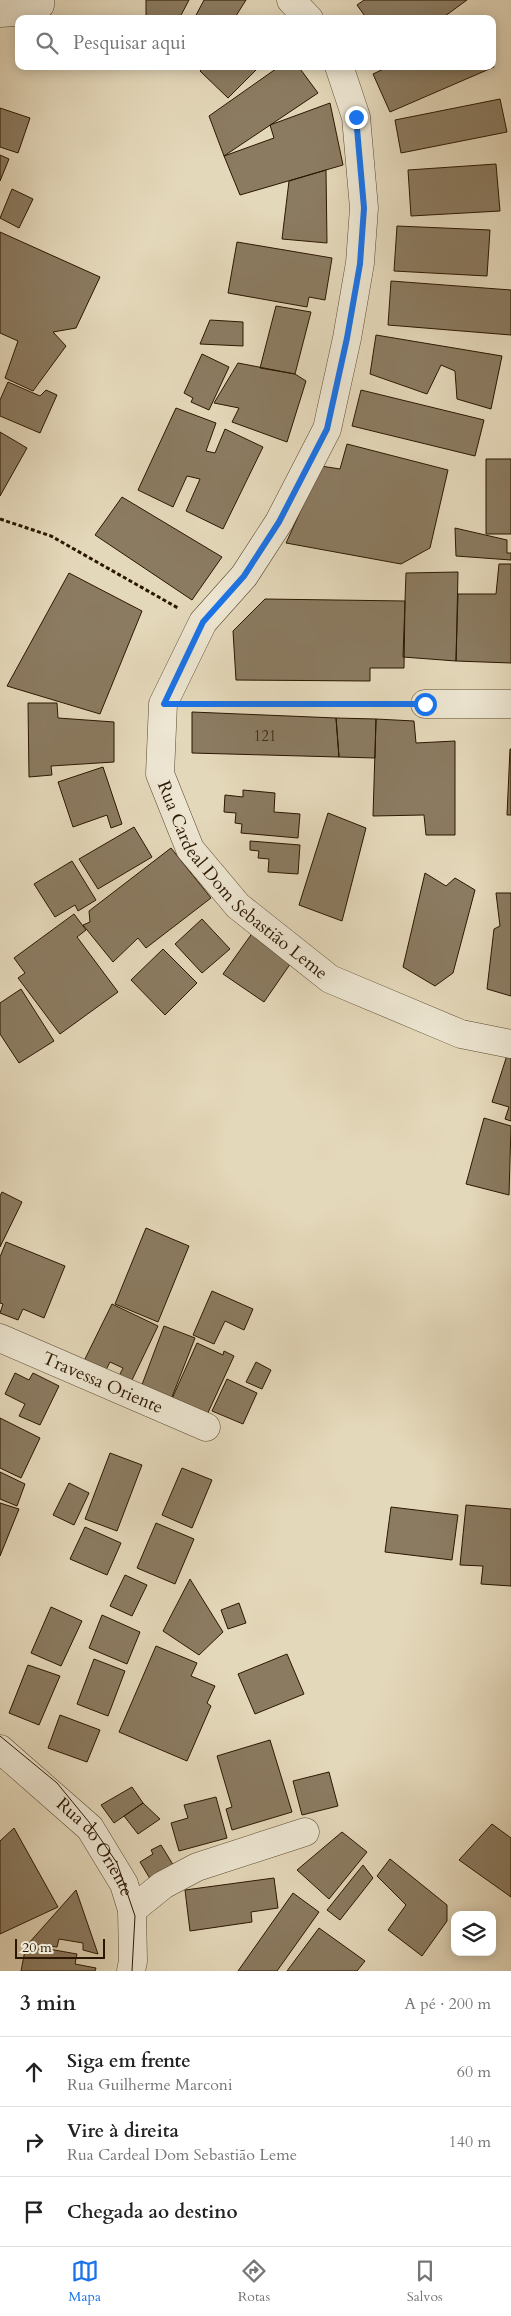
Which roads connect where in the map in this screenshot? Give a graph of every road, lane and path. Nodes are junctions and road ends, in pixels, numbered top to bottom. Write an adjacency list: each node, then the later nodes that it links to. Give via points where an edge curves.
1 (40, 0): 3 (street, via 40,5 33,11)
2 (291, 0): 4 (street)
3 (0, 13)
4 (305, 15)
5 (340, 70): 7 (street, Rua Cardeal Dom Sebastião Leme, via 356,117 364,208 360,264 327,429 279,522 244,576)
6 (0, 519): 7 (path, via 51,536)
7 (203, 622): 8 (street, Rua Cardeal Dom Sebastião Leme)
8 (164, 704): 9 (path); 11 (street, Rua Cardeal Dom Sebastião Leme, via 160,774 190,849 238,906 330,980 461,1034)
9 (425, 704): 10 (street)
10 (511, 704)
11 (511, 1044)
12 (0, 1338): 13 (street, Travessa Oriente)
13 (206, 1427)
14 (0, 1750): 16 (street, Rua do Oriente, via 90,1828 124,1884)
15 (306, 1832): 16 (street, via 197,1867 162,1885)
16 (132, 1910): 17 (street, Rua do Oriente)
17 (131, 1971)

